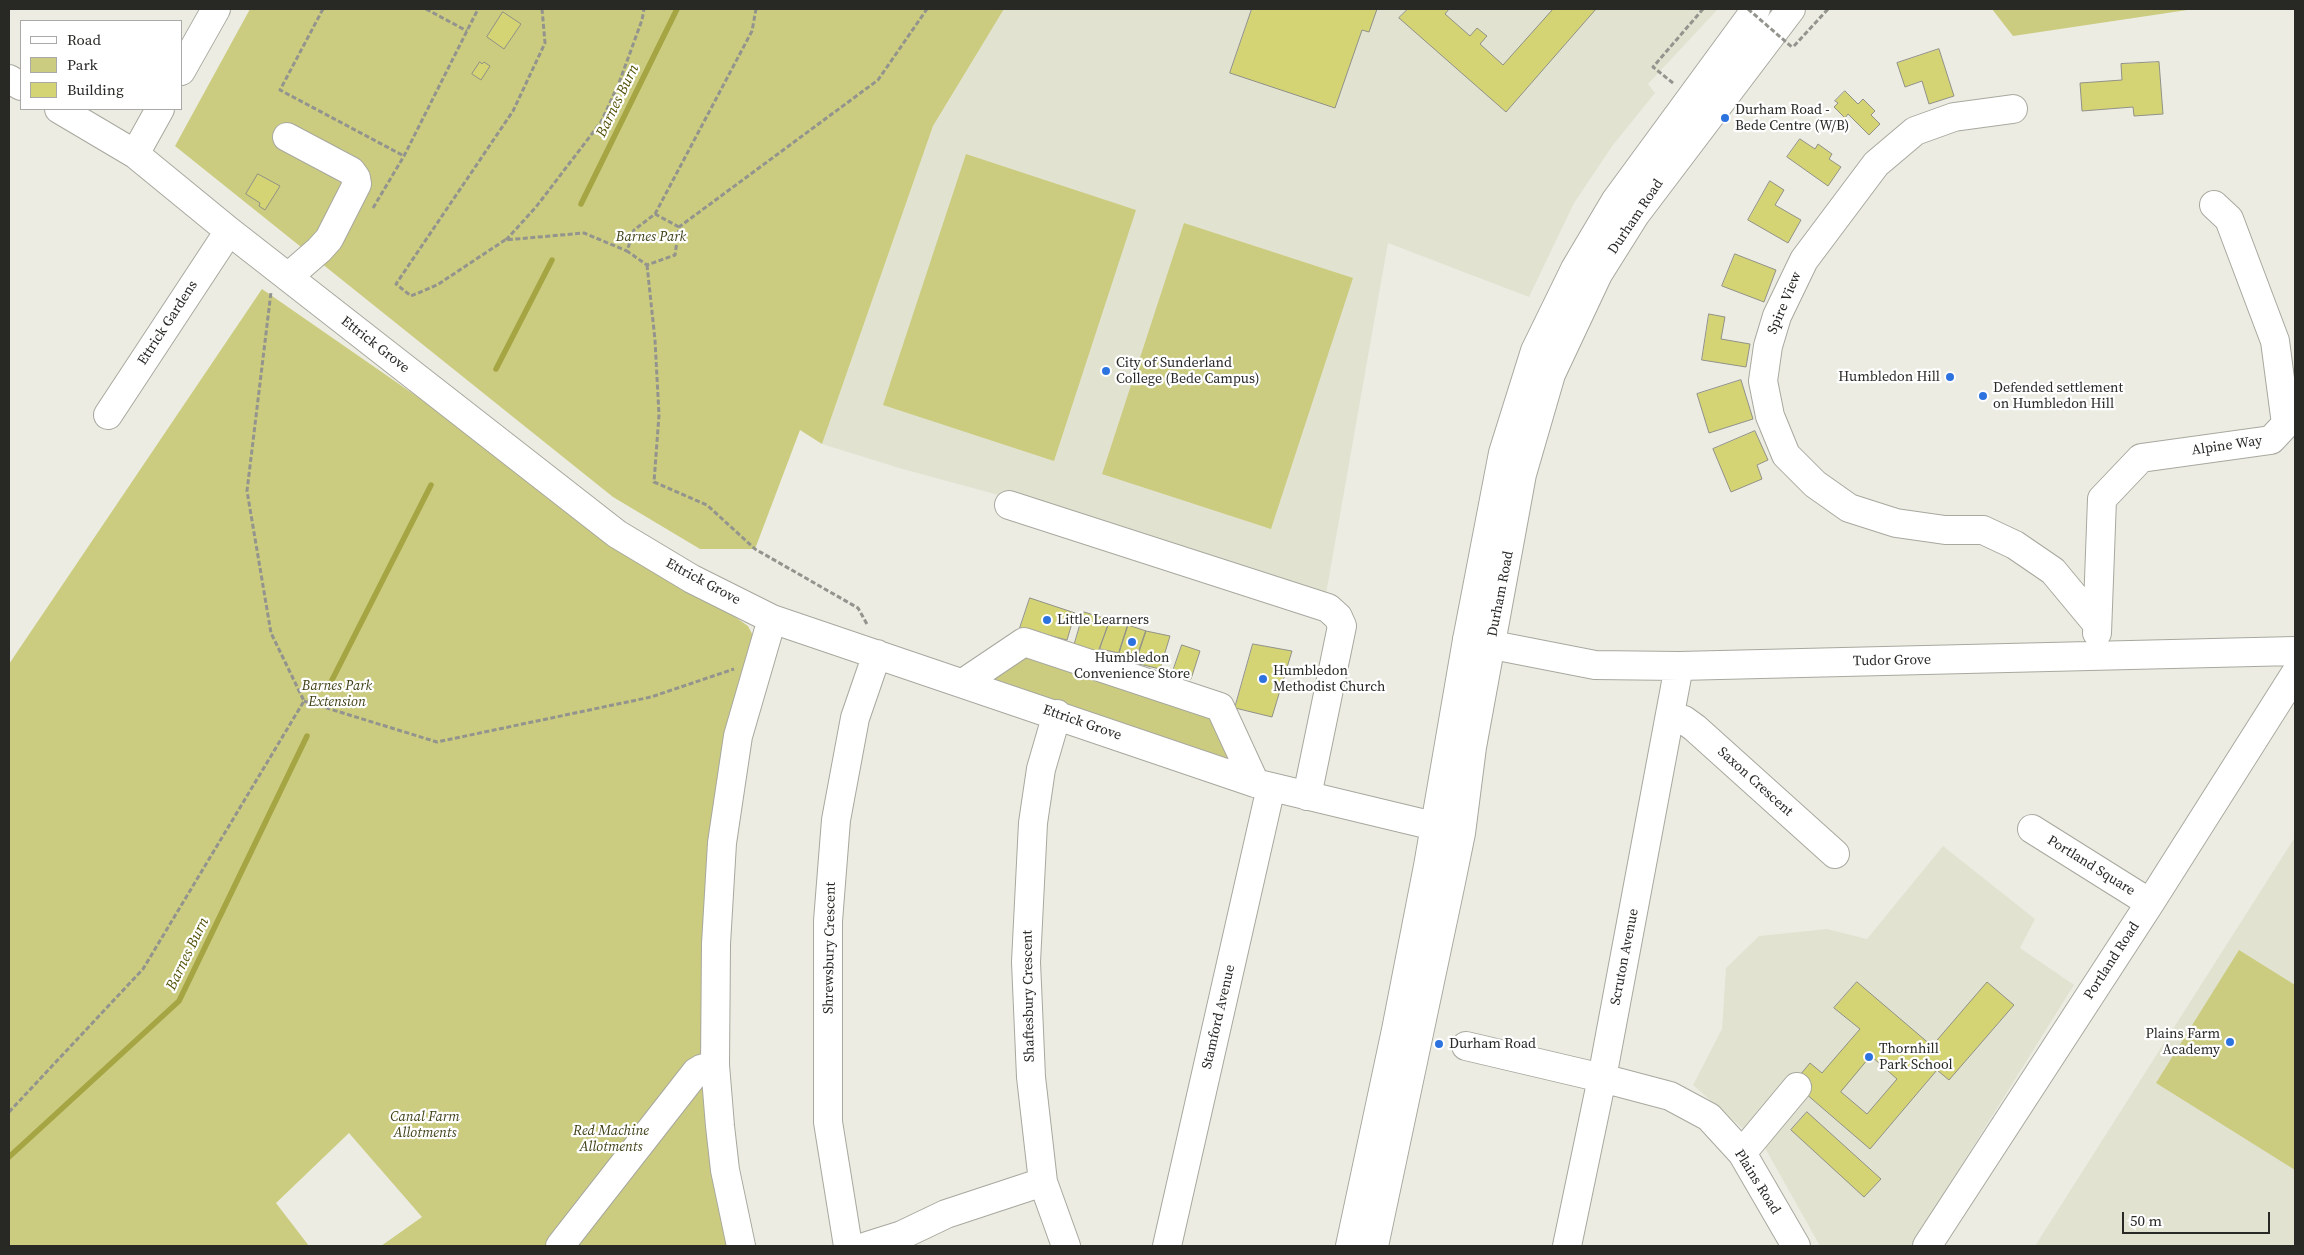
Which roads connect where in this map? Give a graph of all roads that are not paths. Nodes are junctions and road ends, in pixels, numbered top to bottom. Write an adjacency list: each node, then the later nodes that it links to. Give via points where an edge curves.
1 (216, 9): 4 (main road)
2 (1756, 9): 19 (main road, Durham Road, via 1616,200 1575,269 1535,351 1503,453)
3 (1791, 9): 19 (main road, Durham Road, via 1635,214 1598,274 1548,383)
4 (182, 69)
5 (9, 78): 6 (main road)
6 (20, 85)
7 (2013, 108): 18 (main road, Spire View, via 1954,117 1915,131 1876,164 1804,260 1777,316 1768,346 1763,382 1770,416 1786,455 1814,484 1849,508 1896,523 1945,530 1983,530 2015,545 2053,571)
8 (62, 110): 11 (main road, Ettrick Grove)
9 (159, 110): 11 (main road)
10 (287, 137): 14 (main road, via 351,171 357,184 329,239 319,250)
11 (135, 154): 13 (main road, Ettrick Grove)
12 (2214, 205): 18 (main road, Alpine Way, via 2229,220 2275,341 2286,424 2271,440 2141,458 2102,499)
13 (229, 230): 14 (main road, Ettrick Grove); 15 (main road, Ettrick Gardens)
14 (281, 271): 17 (main road, Ettrick Grove, via 617,534 692,579)
15 (108, 415)
16 (1009, 505): 29 (main road, via 1333,612 1342,626)
17 (772, 619): 20 (main road, Ettrick Grove); 35 (main road, via 738,736 722,843 716,944)
18 (2098, 624): 22 (main road, Alpine Way)
19 (1479, 642): 23 (main road, Tudor Grove, via 1595,665); 31 (main road, Durham Road, via 1472,746)
20 (868, 651): 25 (main road, Ettrick Grove); 42 (main road, Shrewsbury Crescent, via 836,820 828,921 828,1122)
21 (2295, 651): 22 (main road, Tudor Grove)
22 (2096, 656): 23 (main road, Tudor Grove)
23 (1679, 666): 27 (main road, Scruton Avenue)
24 (2295, 674): 33 (main road, Portland Road)
25 (963, 683): 26 (main road, Ettrick Grove); 28 (main road, via 1024,642 1220,707)
26 (1057, 714): 28 (main road, Ettrick Grove); 39 (main road, Shaftesbury Crescent, via 1041,769 1033,823 1026,962 1031,1077)
27 (1670, 716): 32 (main road, Saxon Crescent, via 1695,728); 36 (main road, Scruton Avenue)
28 (1263, 785): 29 (main road, Ettrick Grove); 45 (main road, Stamford Avenue)
29 (1307, 796): 31 (main road, Ettrick Grove)
30 (2032, 829): 33 (main road, Portland Square)
31 (1448, 830): 46 (main road, Durham Road, via 1396,1030); 47 (main road, Durham Road)
32 (1835, 854)
33 (2150, 902): 50 (main road, Portland Road)
34 (1466, 1046): 36 (main road, Plains Road)
35 (715, 1065): 40 (main road, via 696,1072); 41 (main road, via 725,1170)
36 (1602, 1078): 38 (main road, Plains Road, via 1670,1096 1710,1117); 48 (main road, Scruton Avenue)
37 (1797, 1087): 38 (main road)
38 (1742, 1153): 49 (main road, Plains Road)
39 (1043, 1182): 43 (main road, via 946,1214 902,1235); 44 (main road, Shaftesbury Crescent)
40 (560, 1246)
41 (741, 1246)
42 (848, 1246)
43 (867, 1246)
44 (1066, 1246)
45 (1166, 1246)
46 (1350, 1246)
47 (1374, 1246)
48 (1567, 1246)
49 (1796, 1246)
50 (1927, 1246)

